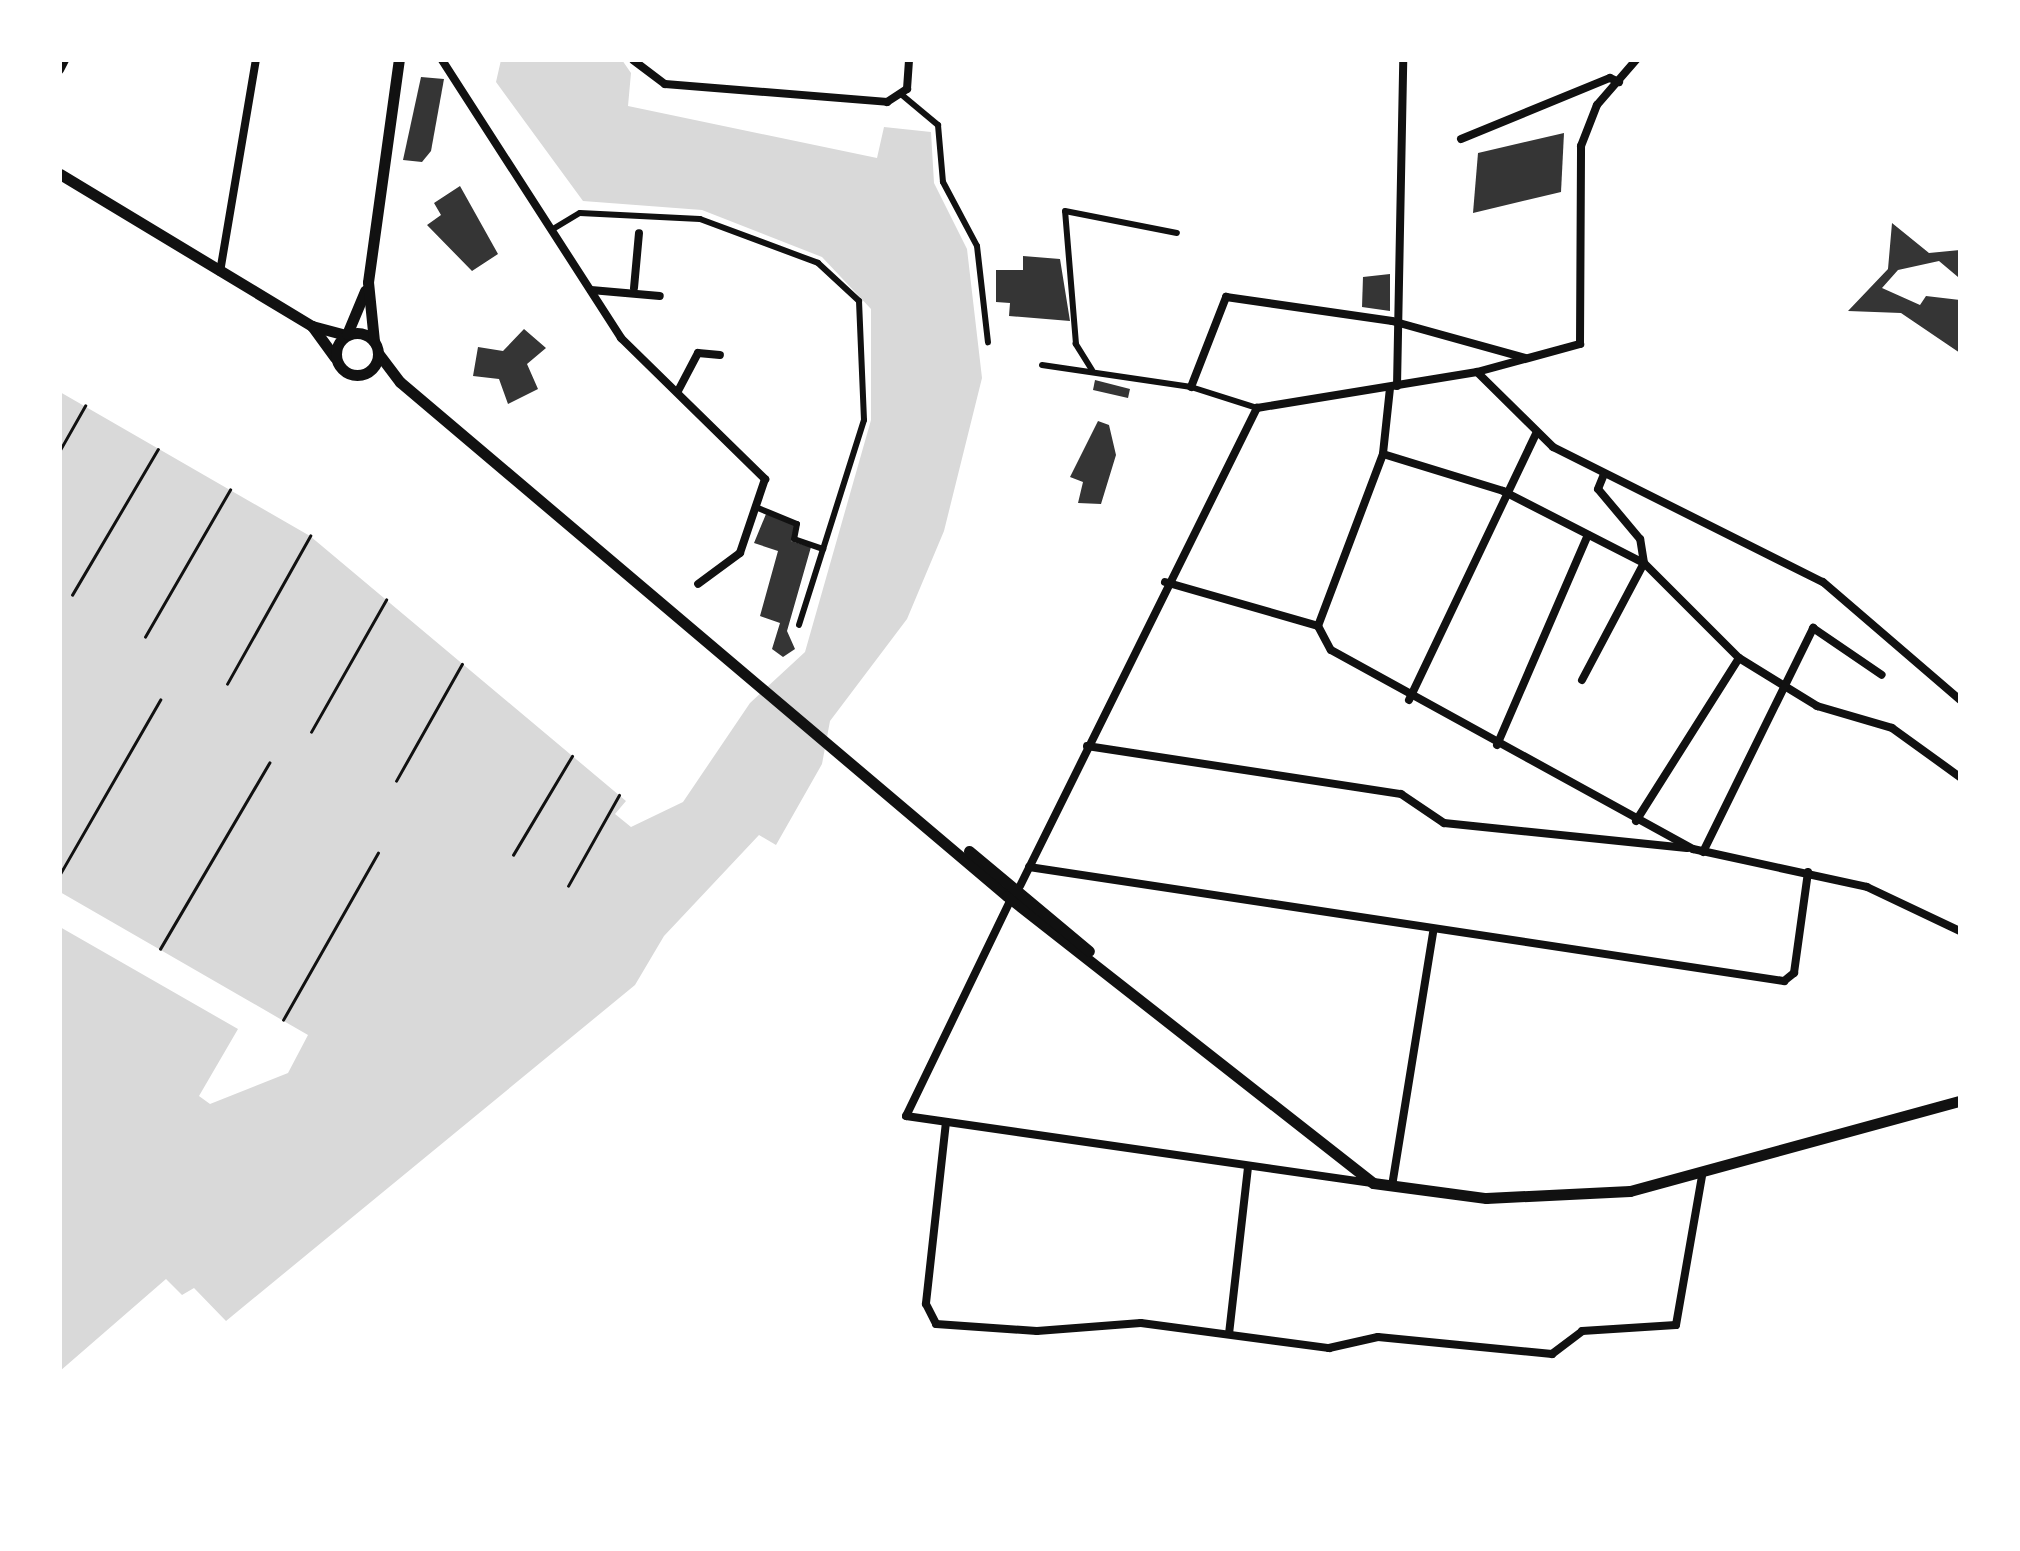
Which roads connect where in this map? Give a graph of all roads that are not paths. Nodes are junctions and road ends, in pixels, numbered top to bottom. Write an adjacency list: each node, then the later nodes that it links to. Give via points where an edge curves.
1 (65, 60): 9 (street)
2 (256, 60): 17 (street)
3 (398, 60): 18 (main road)
4 (442, 60): 14 (street)
5 (634, 60): 11 (street, via 666,84 887,102)
6 (909, 60): 11 (street)
7 (1403, 60): 22 (street)
8 (1636, 60): 10 (street)
9 (60, 70)
10 (1619, 82): 12 (street, via 1610,78); 29 (street, via 1581,146 1583,338)
11 (902, 95): 25 (street, via 938,125 944,182 977,246)
12 (1462, 139)
13 (60, 174): 17 (main road)
14 (553, 229): 20 (street); 45 (street, via 580,213 700,219 818,264 850,288 865,315 864,420)
15 (639, 233): 19 (street)
16 (1176, 233): 31 (street, via 1065,211 1076,344)
17 (220, 272): 23 (main road)
18 (368, 282): 24 (main road); 26 (main road)
19 (634, 288): 20 (street); 21 (street)
20 (591, 290): 37 (street, via 630,348)
21 (660, 296)
22 (1392, 321): 29 (street); 35 (street); 36 (street, via 1274,298 1223,298)
23 (312, 326): 24 (main road); 28 (main road)
24 (346, 335): 26 (main road); 28 (main road)
25 (988, 342)
26 (376, 347): 33 (main road); 34 (main road)
27 (720, 355): 37 (street, via 698,353)
28 (336, 358): 33 (main road, via 344,372)
29 (1530, 360): 32 (street)
30 (1042, 365): 31 (street)
31 (1092, 370): 36 (street)
32 (1478, 372): 35 (street); 39 (street)
33 (367, 373): 34 (main road)
34 (400, 382): 61 (main road)
35 (1393, 387): 38 (street); 40 (street)
36 (1191, 388): 38 (street)
37 (678, 392): 43 (street, via 760,469)
38 (1257, 408): 47 (street)
39 (1536, 434): 41 (street); 42 (street)
40 (1383, 454): 42 (street); 50 (street)
41 (1604, 474): 46 (street, via 1598,489 1640,539); 56 (street, via 1823,582)
42 (1503, 491): 44 (street); 55 (street)
43 (758, 508): 45 (street, via 798,524 794,539); 48 (street, via 740,553)
44 (1588, 535): 46 (street); 58 (street)
45 (823, 549): 49 (street)
46 (1644, 564): 51 (street); 53 (street)
47 (1165, 582): 50 (street); 57 (street)
48 (698, 584)
49 (799, 626)
50 (1318, 626): 55 (street, via 1340,658)
51 (1739, 658): 54 (street); 60 (street)
52 (1882, 675): 54 (street, via 1814,627)
53 (1582, 680)
54 (1784, 689): 59 (street, via 1892,728); 62 (street)
55 (1409, 700): 58 (street)
56 (1960, 700)
57 (1088, 746): 62 (street, via 1401,794 1444,823); 63 (street)
58 (1498, 746): 60 (street)
59 (1960, 777)
60 (1636, 822): 62 (street)
61 (933, 827): 65 (main road); 66 (main road)
62 (1698, 850): 64 (street)
63 (1029, 867): 65 (street); 68 (street)
64 (1808, 872): 67 (street, via 1867,888); 68 (street, via 1794,973 1784,981)
65 (1023, 888): 66 (main road); 69 (main road)
66 (1014, 901): 69 (main road); 71 (street, via 906,1116)
67 (1960, 931)
68 (1433, 932): 75 (street)
69 (1090, 954): 74 (main road, via 1310,1142)
70 (1960, 1101): 73 (main road)
71 (946, 1122): 72 (street); 76 (street, via 926,1304 936,1324 1037,1330 1141,1323)
72 (1248, 1166): 74 (street); 76 (street)
73 (1702, 1176): 75 (main road, via 1560,1198); 76 (street, via 1676,1325 1582,1331 1552,1354 1517,1357 1378,1337 1329,1348)
74 (1373, 1183): 75 (main road)
75 (1392, 1186)
76 (1228, 1334)

